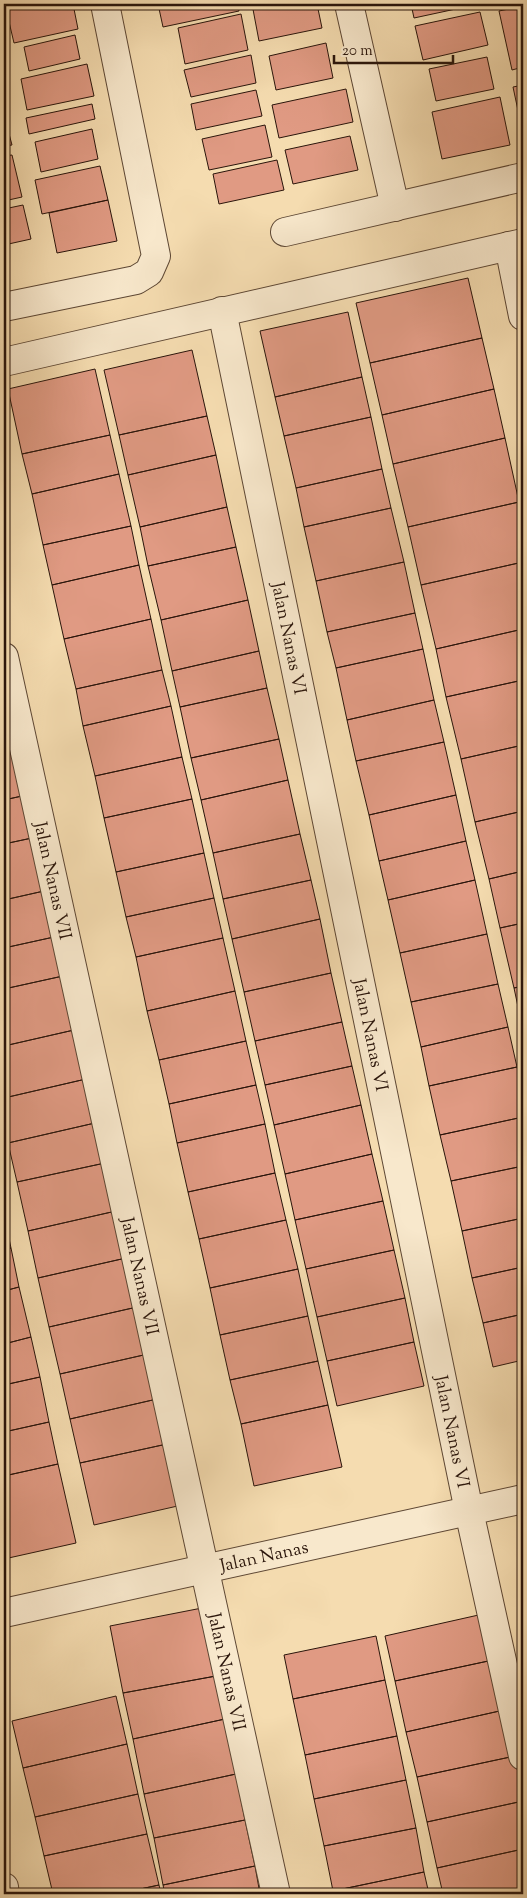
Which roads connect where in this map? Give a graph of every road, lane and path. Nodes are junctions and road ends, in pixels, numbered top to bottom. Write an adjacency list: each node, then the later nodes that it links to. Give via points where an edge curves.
1 (105, 4): 7 (street, via 156,256 149,272 136,280)
2 (349, 4): 4 (street)
3 (523, 177): 4 (street)
4 (395, 207): 5 (street)
5 (286, 232)
6 (516, 245): 8 (street); 9 (street)
7 (4, 307)
8 (222, 311): 10 (street); 13 (street, Jalan Nanas VI)
9 (523, 316)
10 (4, 362)
11 (4, 657): 14 (street, Jalan Nanas VII)
12 (523, 1499): 13 (street, Jalan Nanas)
13 (469, 1511): 14 (street, Jalan Nanas); 16 (street, Jalan Nanas VI)
14 (204, 1569): 15 (street, Jalan Nanas); 19 (street, Jalan Nanas VII)
15 (4, 1612)
16 (523, 1756)
17 (4, 1887): 18 (street)
18 (5, 1894)
19 (276, 1894)

